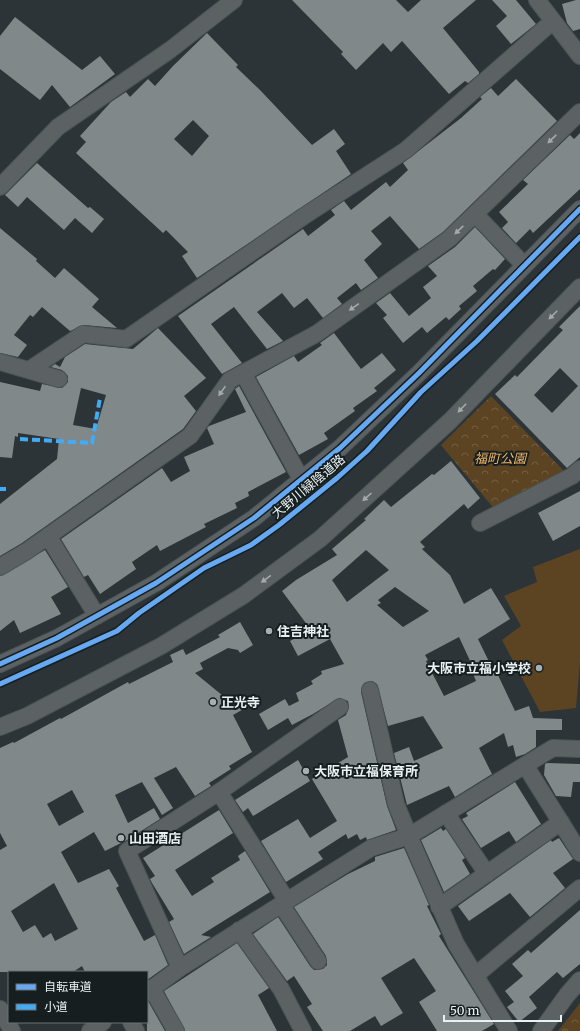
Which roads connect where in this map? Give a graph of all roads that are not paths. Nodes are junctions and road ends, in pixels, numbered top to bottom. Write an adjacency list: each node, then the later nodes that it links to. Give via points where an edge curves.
1 (234, 0): 6 (street, via 170,50 58,128)
2 (537, 0): 3 (street)
3 (553, 21): 4 (street); 12 (street, via 406,150 304,216 126,338 83,334)
4 (580, 56)
5 (580, 112): 8 (street, one-way to 8)
6 (0, 187)
7 (580, 209): 9 (street)
8 (475, 214): 9 (street); 13 (street, one-way to 13, via 449,239 316,334)
9 (524, 265): 16 (street, via 419,373 340,448)
10 (580, 287): 24 (street, one-way to 24, via 450,421 320,539 244,595 161,646 27,716)
11 (0, 362): 12 (street)
12 (29, 370): 14 (street)
13 (244, 373): 16 (street); 18 (street, one-way to 18, via 230,380 190,436)
14 (59, 379)
15 (580, 469): 17 (street, via 572,476)
16 (300, 479): 20 (street, via 254,518 156,583)
17 (480, 523)
18 (48, 536): 19 (street); 20 (street)
19 (0, 567)
20 (97, 616): 21 (street)
21 (0, 664)
22 (370, 690): 30 (street, via 396,804)
23 (340, 708): 27 (street)
24 (0, 727)
25 (580, 749): 26 (street, via 553,748)
26 (525, 764): 28 (street); 29 (street)
27 (220, 792): 34 (street); 38 (street, via 127,851)
28 (446, 813): 30 (street); 32 (street)
29 (561, 822): 31 (street); 32 (street)
30 (409, 836): 34 (street, via 371,848); 35 (street)
31 (580, 853)
32 (487, 874): 35 (street)
33 (580, 888): 39 (street)
34 (284, 903): 36 (street); 37 (street)
35 (440, 907): 39 (street, via 456,944)
36 (239, 930): 38 (street); 47 (street, via 281,989)
37 (318, 961)
38 (180, 968): 41 (street)
39 (476, 975): 48 (street)
40 (580, 980): 49 (street)
41 (149, 990): 46 (street)
42 (0, 1009): 44 (street)
43 (102, 1023): 45 (street)
44 (12, 1031)
45 (90, 1031)
46 (176, 1031)
47 (303, 1031)
48 (509, 1031)
49 (541, 1031)

